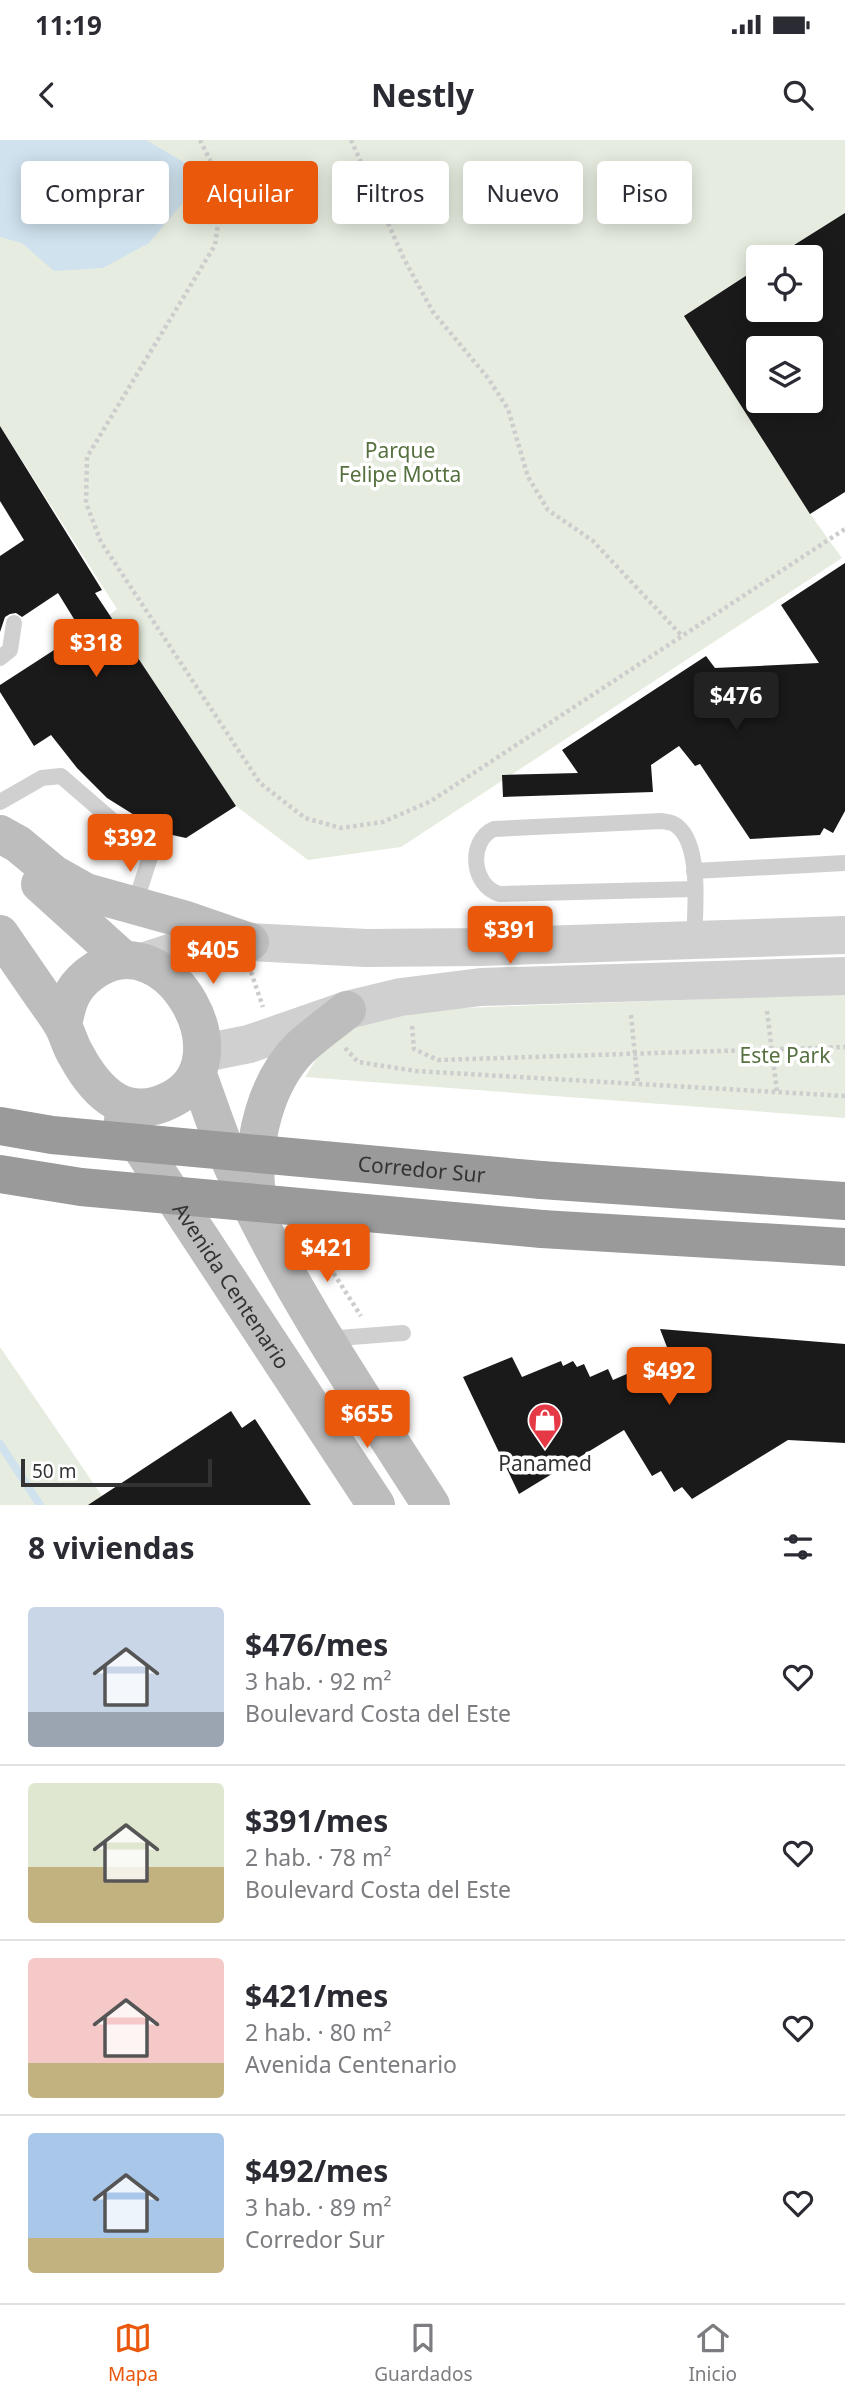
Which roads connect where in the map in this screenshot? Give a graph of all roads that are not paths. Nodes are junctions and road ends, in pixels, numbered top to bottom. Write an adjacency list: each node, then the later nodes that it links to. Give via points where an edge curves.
1 (14, 623): 2 (lane, via 10,650)
2 (0, 657)
3 (0, 802): 8 (lane, via 42,778 61,776 151,854)
4 (0, 836): 8 (main road, via 86,892); 14 (main road, via 38,883)
5 (845, 863): 6 (lane)
6 (694, 871): 7 (lane); 7 (lane, via 689,842 680,827 662,821 494,829 483,835 476,850 482,881 500,894)
7 (694, 889): 11 (lane)
8 (134, 907): 12 (main road)
9 (0, 934): 17 (main road)
10 (845, 935): 11 (street)
11 (694, 940): 13 (street)
12 (250, 942): 13 (street); 14 (street)
13 (479, 947): 16 (street)
14 (134, 960): 17 (main road, via 106,964 84,977 68,999); 19 (main road, via 163,971 182,992 198,1022)
15 (845, 976): 16 (street)
16 (481, 987): 18 (street, via 401,997)
17 (63, 1025): 20 (main road, via 80,1063)
18 (348, 1033): 19 (street, via 249,1044); 24 (main road, via 298,1050 275,1084 260,1123 254,1164 258,1205)
19 (201, 1064): 20 (main road, via 182,1094 160,1106 135,1108); 24 (main road, via 233,1168)
20 (111, 1100): 29 (main road, Avenida Centenario)
21 (0, 1126): 23 (highway, Corredor Sur, bridge, via 52,1135 541,1180)
22 (0, 1174): 25 (highway, bridge, via 81,1187 542,1229)
23 (845, 1201)
24 (271, 1245): 27 (main road)
25 (845, 1247)
26 (403, 1333): 27 (lane)
27 (326, 1339): 28 (main road)
28 (403, 1461): 29 (main road); 30 (main road)
29 (371, 1497)
30 (431, 1505)

